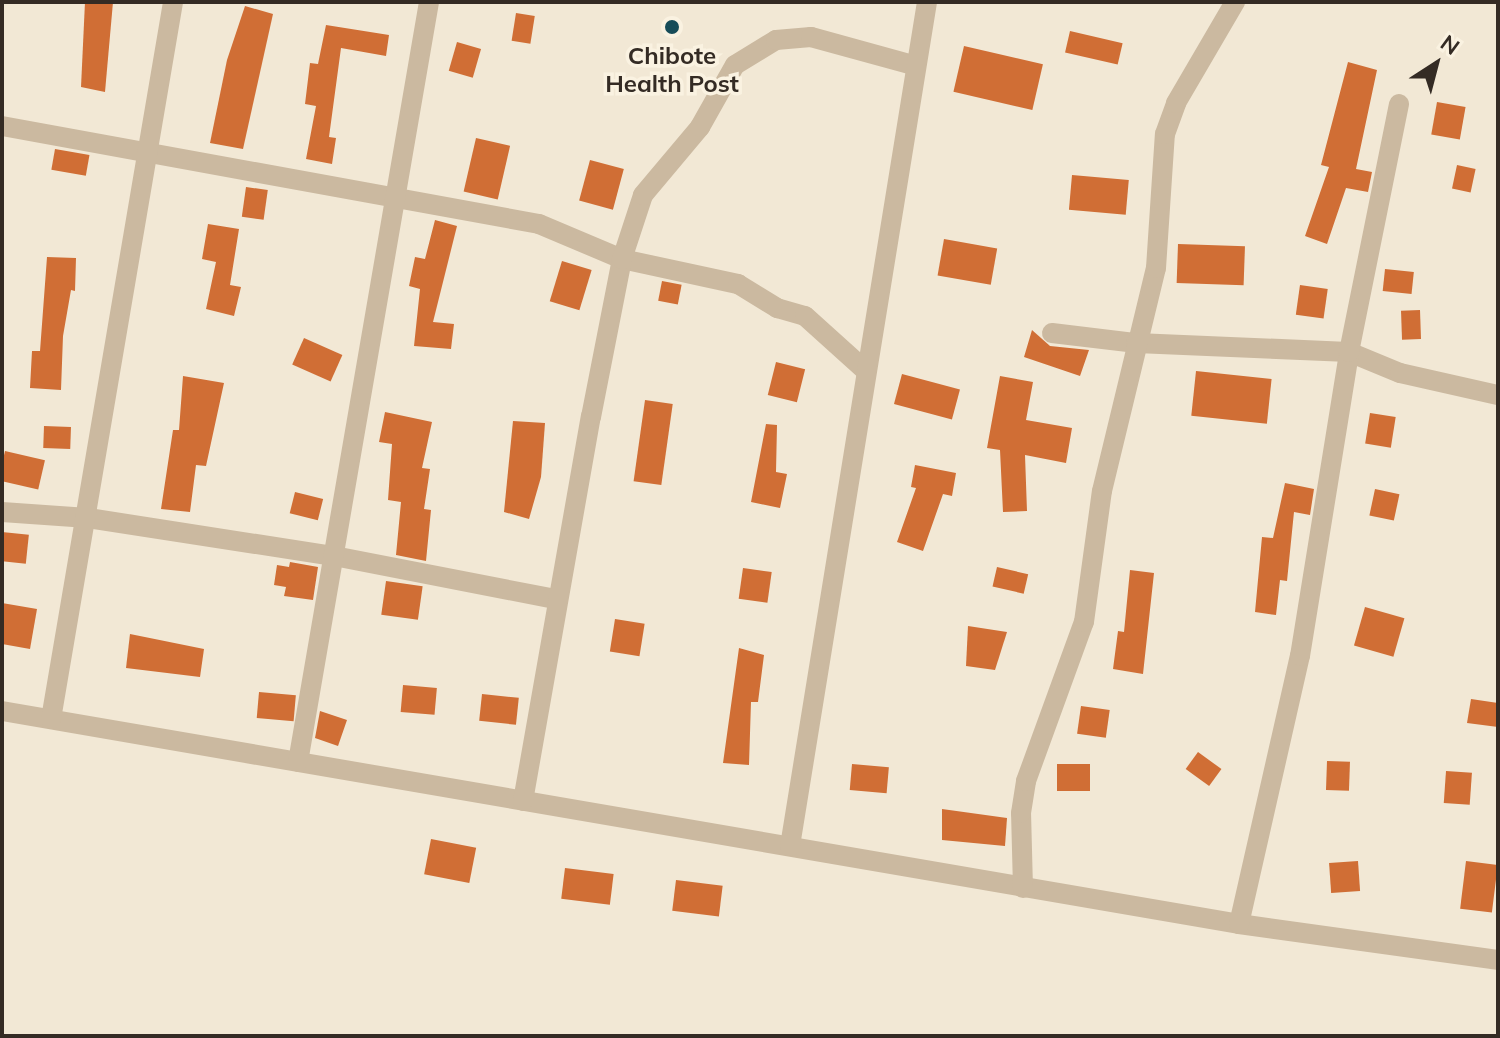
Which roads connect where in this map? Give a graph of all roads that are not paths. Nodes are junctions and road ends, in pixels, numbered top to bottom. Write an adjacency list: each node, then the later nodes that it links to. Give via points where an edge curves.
1 (173, 2): 8 (street)
2 (429, 2): 9 (street)
3 (927, 2): 5 (street)
4 (1235, 2): 12 (street, via 1176,103 1165,134 1156,268)
5 (916, 66): 10 (street, via 811,37 776,40 755,52 723,80 700,127 648,187); 14 (street)
6 (1399, 104): 13 (street)
7 (2, 126): 8 (street)
8 (151, 153): 9 (street); 17 (street)
9 (398, 196): 10 (street, via 539,224); 18 (street)
10 (622, 259): 14 (street, via 738,284 767,304 805,316); 19 (street)
11 (1052, 333): 12 (street)
12 (1136, 343): 13 (street); 25 (street, via 1099,504 1084,622 1026,781 1021,813)
13 (1349, 352): 15 (street, via 1400,373); 26 (street, via 1300,656)
14 (865, 370): 24 (street)
15 (1498, 395)
16 (2, 512): 17 (street)
17 (88, 518): 18 (street); 21 (street)
18 (334, 556): 19 (street); 22 (street)
19 (556, 599): 23 (street)
20 (2, 711): 21 (street)
21 (51, 719): 22 (street)
22 (298, 762): 23 (street)
23 (523, 801): 24 (street)
24 (790, 846): 25 (street)
25 (1023, 888): 26 (street)
26 (1239, 924): 27 (street)
27 (1498, 960)

